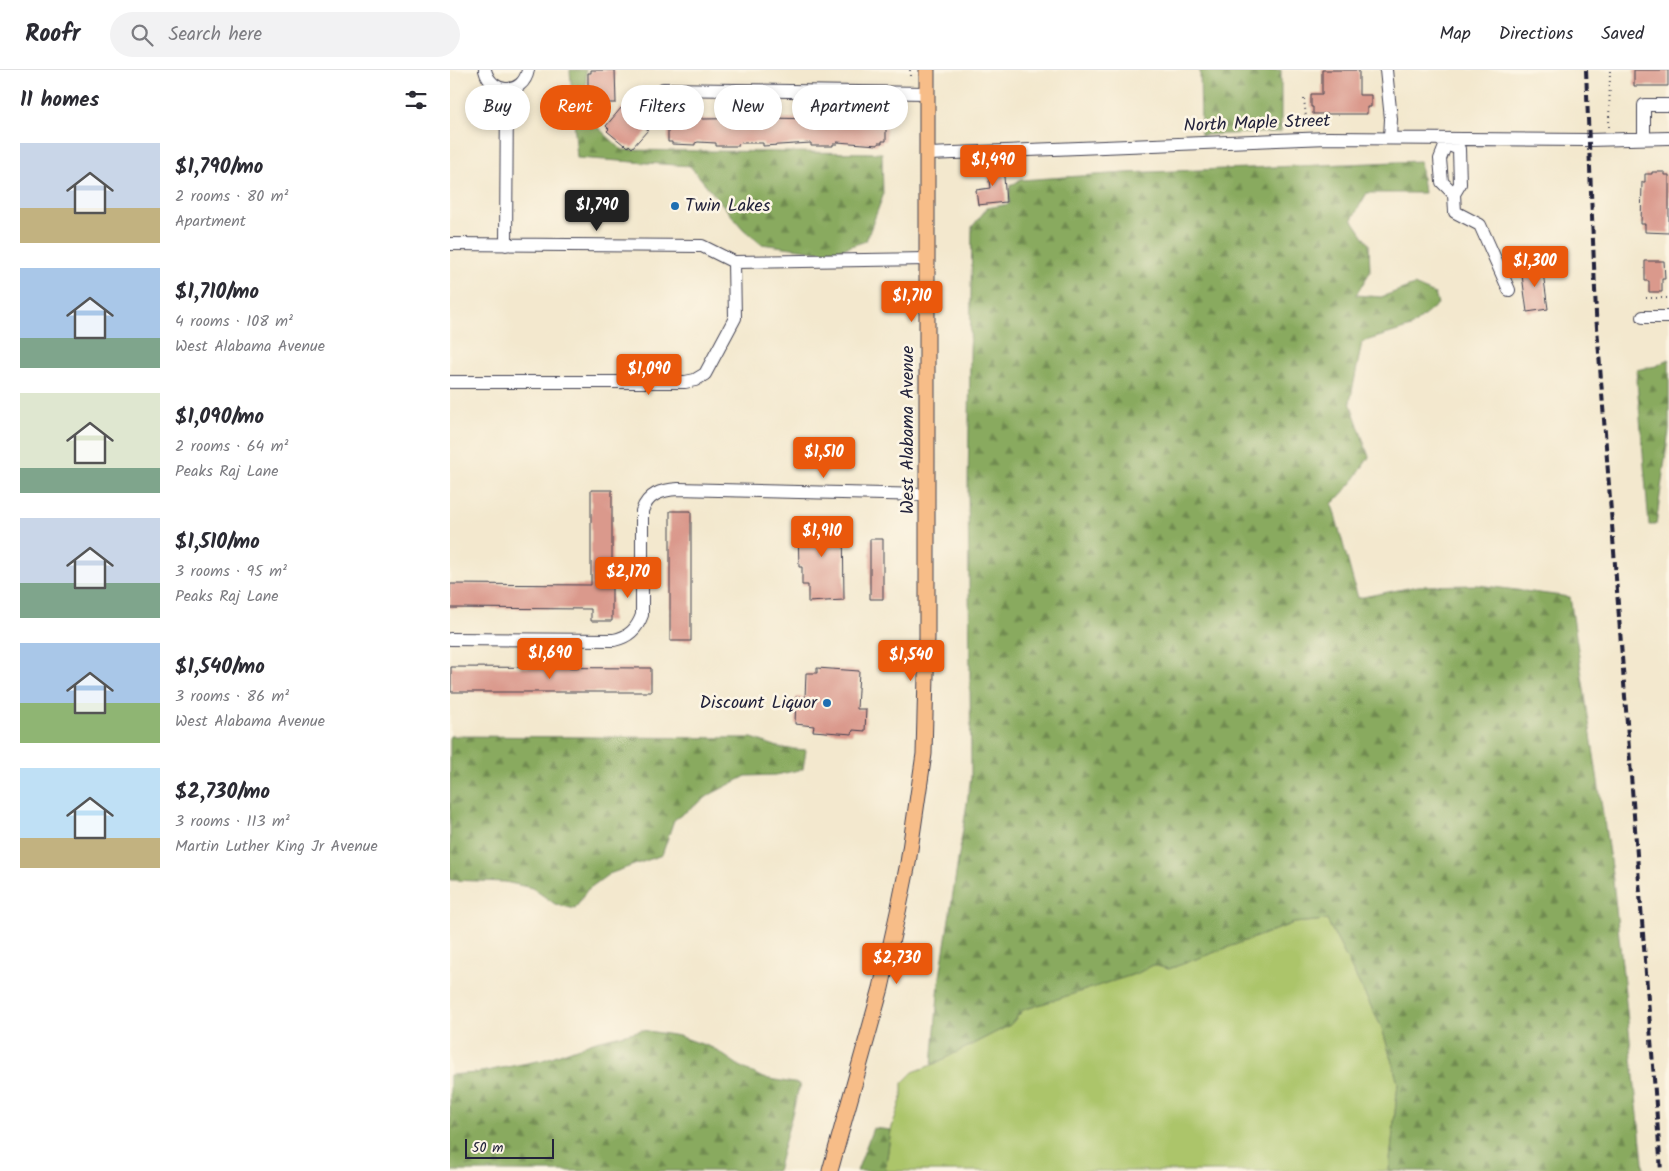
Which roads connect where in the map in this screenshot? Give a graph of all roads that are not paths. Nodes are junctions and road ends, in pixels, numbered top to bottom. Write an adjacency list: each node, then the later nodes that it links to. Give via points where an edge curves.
1 (485, 70): 5 (street)
2 (528, 70): 6 (street, via 524,80)
3 (927, 70): 8 (main road, West Alabama Avenue)
4 (1386, 70): 11 (street)
5 (494, 85)
6 (517, 85)
7 (704, 89): 8 (street)
8 (927, 92): 15 (main road, West Alabama Avenue)
9 (1669, 105): 12 (street, via 1644,106)
10 (507, 130): 18 (street)
11 (1390, 138): 14 (street, North Maple Street); 15 (street, North Maple Street)
12 (1644, 138): 13 (street, North Maple Street); 14 (street, North Maple Street)
13 (1669, 138)
14 (1446, 142): 16 (street, via 1440,159 1442,182); 16 (street, via 1459,149 1460,184)
15 (928, 154): 19 (main road, West Alabama Avenue)
16 (1454, 194): 21 (street, via 1455,212 1480,225)
17 (450, 244): 18 (street)
18 (506, 244): 20 (street, via 702,246)
19 (927, 259): 20 (street); 25 (main road, West Alabama Avenue)
20 (734, 262): 24 (street, via 735,318 705,374 695,380)
21 (1509, 290)
22 (1643, 317): 23 (street)
23 (1669, 317)
24 (450, 382)
25 (927, 495): 26 (street, via 660,491 648,499 641,516 642,614 628,636 614,640); 27 (main road, West Alabama Avenue, via 927,636 924,744 919,789 908,863 881,988)
26 (450, 639)
27 (830, 1171)

